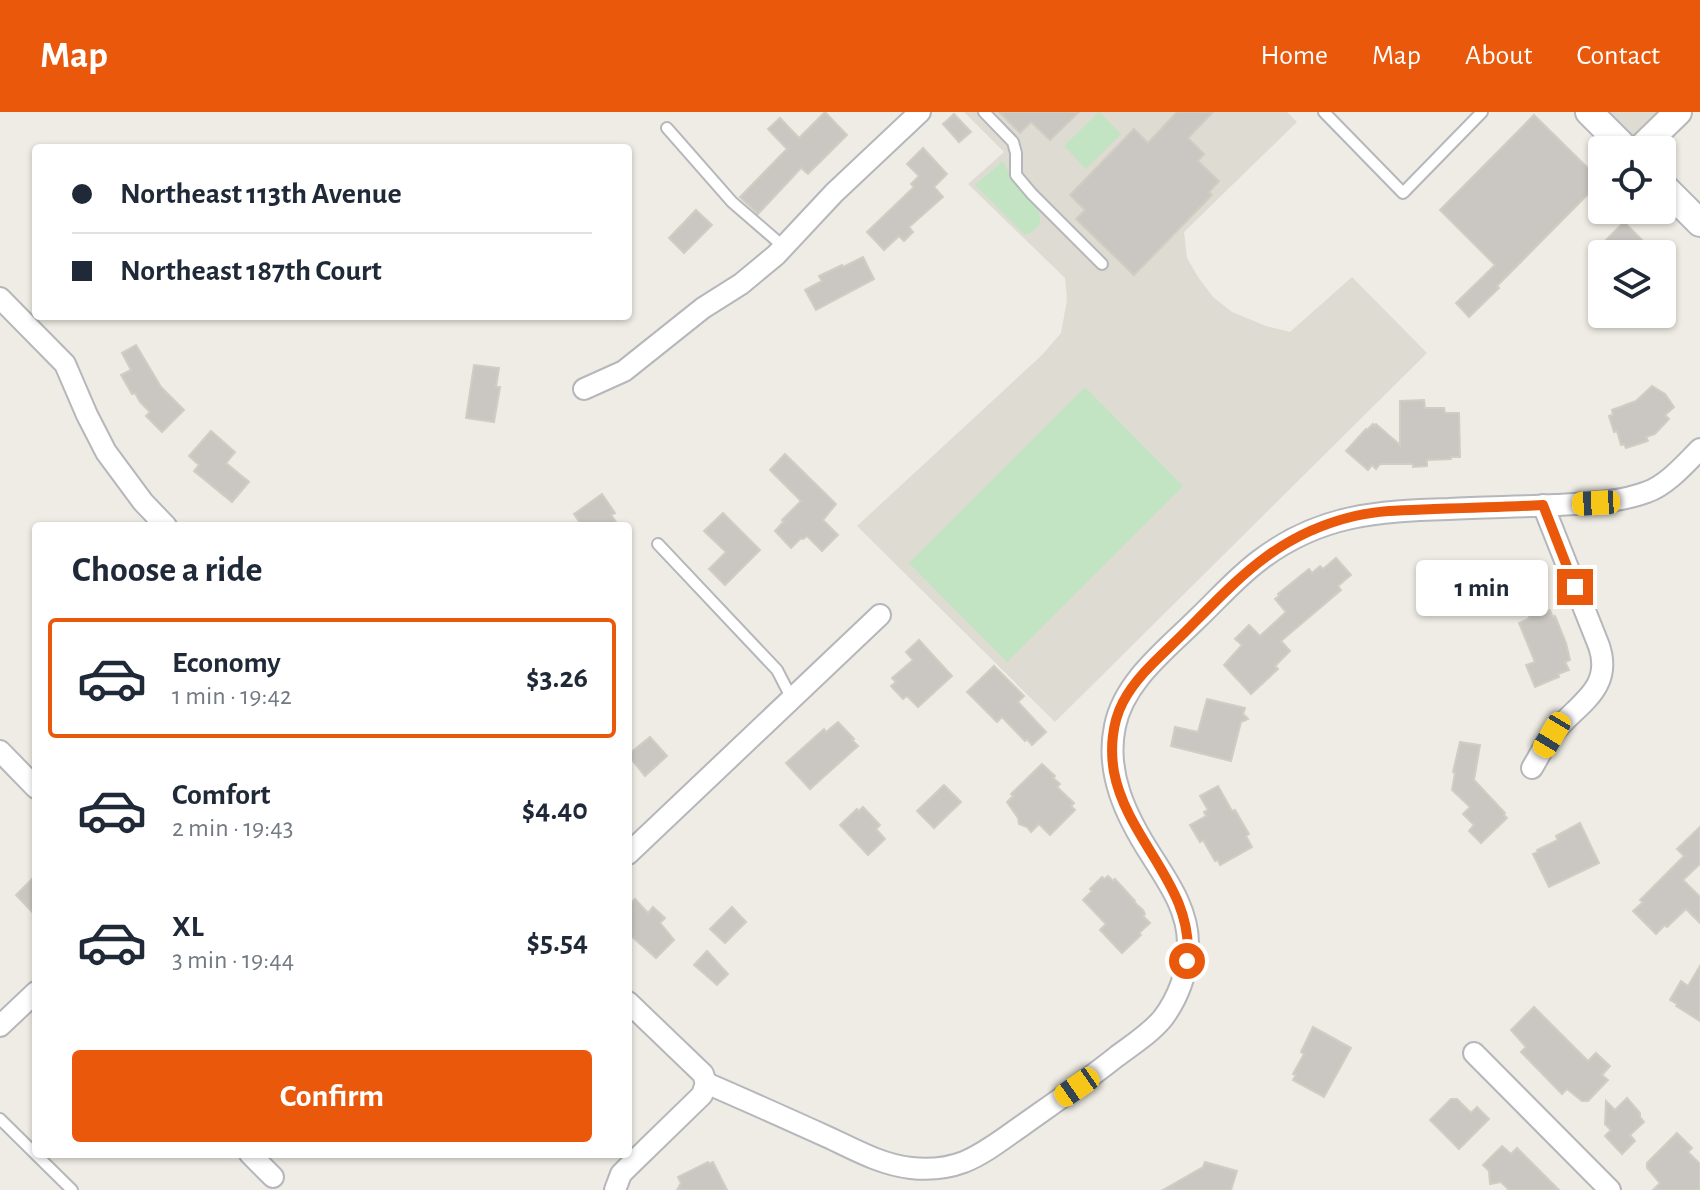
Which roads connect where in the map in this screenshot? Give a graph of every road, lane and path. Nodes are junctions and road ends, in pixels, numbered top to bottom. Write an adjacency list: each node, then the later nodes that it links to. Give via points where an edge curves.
1 (920, 112): 12 (street)
2 (984, 112): 13 (lane, via 1013,142 1016,175)
3 (1324, 112): 4 (lane, via 1403,193)
4 (1482, 112)
5 (1589, 112): 8 (street)
6 (1678, 112): 9 (street)
7 (667, 128): 12 (lane, via 732,202)
8 (1613, 136)
9 (1653, 136)
10 (1676, 199): 11 (street)
11 (1700, 223)
12 (784, 247): 15 (street, via 624,371)
13 (1102, 264)
14 (0, 298): 18 (street, via 65,364 106,452)
15 (584, 389)
16 (1700, 449): 17 (street, via 1650,492)
17 (1543, 505): 23 (street, via 1603,665 1596,688 1552,735); 30 (street, via 1385,512 1306,532 1245,572 1139,679 1119,712 1113,768 1126,811 1178,900 1188,937 1184,978 1162,1019 1148,1032 1019,1128 961,1163 914,1168 866,1154)
18 (162, 522)
19 (658, 544): 21 (lane, via 777,670)
20 (880, 615): 21 (street)
21 (792, 699): 25 (street)
22 (0, 751): 24 (street)
23 (1532, 768)
24 (32, 784)
25 (632, 850)
26 (32, 996): 28 (street)
27 (632, 1006): 30 (street, via 703,1074)
28 (0, 1026)
29 (1474, 1053): 38 (street)
30 (706, 1083): 37 (street, via 702,1095 621,1174)
31 (0, 1119): 32 (lane)
32 (32, 1151)
33 (40, 1158): 36 (lane)
34 (254, 1158): 35 (street)
35 (273, 1177)
36 (72, 1190)
37 (615, 1190)
38 (1610, 1190)

